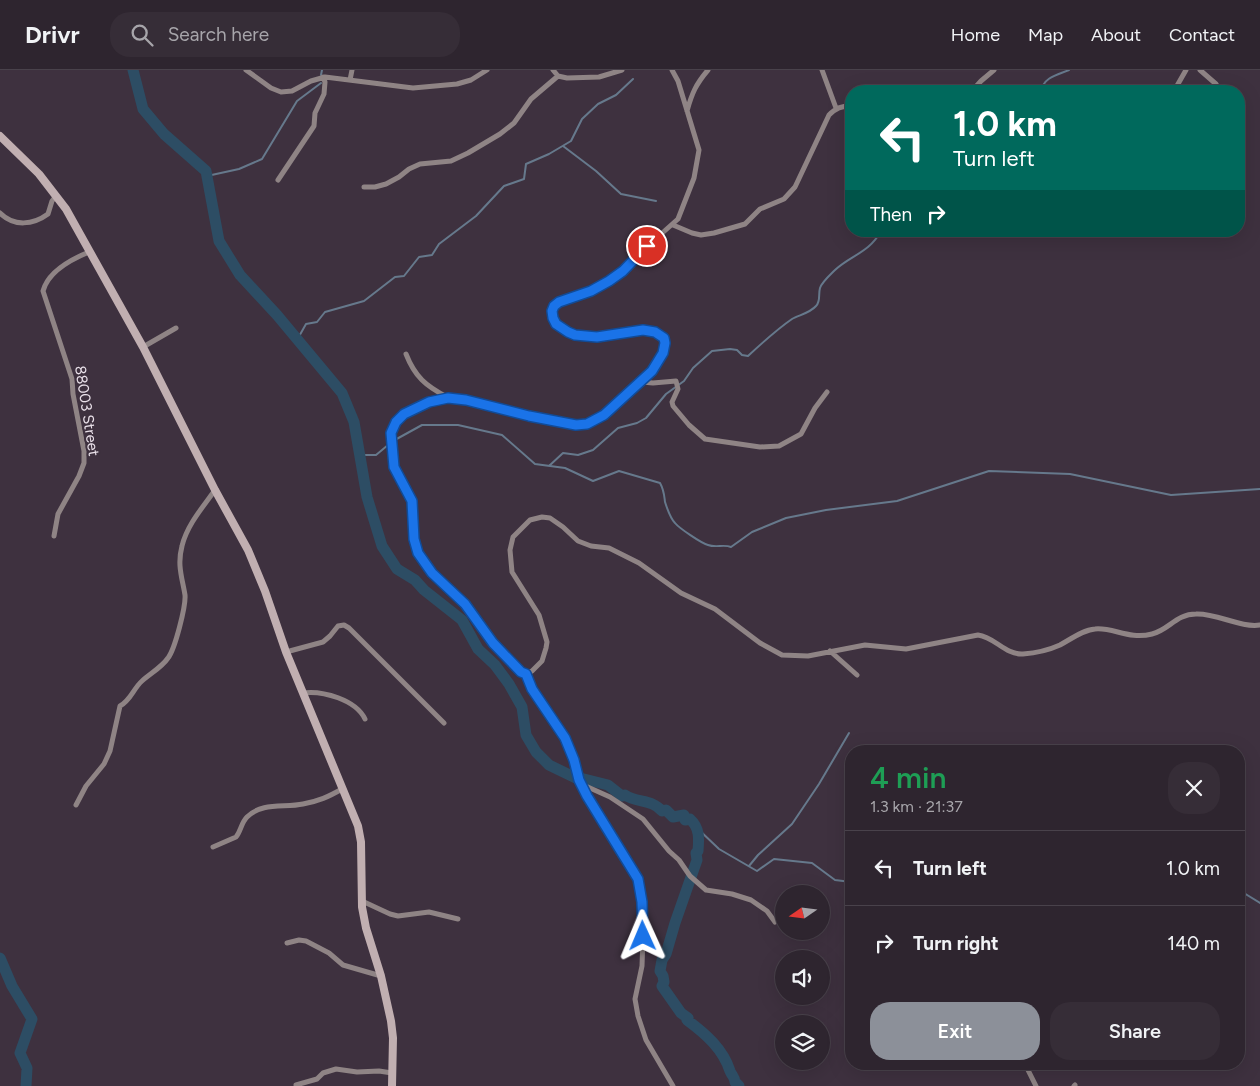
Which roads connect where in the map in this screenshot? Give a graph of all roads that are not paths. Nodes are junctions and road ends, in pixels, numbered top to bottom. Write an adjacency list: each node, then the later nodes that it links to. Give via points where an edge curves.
1 (246, 70): 13 (street, via 281,92 292,91)
2 (352, 70): 14 (street)
3 (487, 70): 14 (street, via 463,83 419,88)
4 (553, 70): 12 (street)
5 (622, 70): 12 (street, via 592,78)
6 (672, 70): 20 (street)
7 (708, 70): 20 (street, via 694,89)
8 (822, 70): 19 (street)
9 (994, 70): 15 (street)
10 (1186, 70): 16 (street)
11 (1200, 70): 17 (street)
12 (558, 76): 23 (street, via 531,99 514,123 468,154 451,161 420,164 386,184)
13 (323, 77): 14 (street); 22 (street, via 326,87 315,113 314,126)
14 (350, 80)
15 (977, 85)
16 (1177, 85)
17 (1217, 85)
18 (845, 106): 19 (street)
19 (836, 108): 26 (street, via 829,115 795,188 784,199 760,209 745,224 721,231 701,235)
20 (687, 111): 26 (street, via 699,157 694,178)
21 (0, 136): 24 (street, via 39,174)
22 (278, 180)
23 (364, 187)
24 (56, 196): 25 (street, via 48,214 35,221 15,223); 27 (street)
25 (0, 213)
26 (673, 225): 31 (street, via 609,281 559,302 552,311 556,324 575,335 597,337 643,330 661,335 665,343 663,353)
27 (90, 252): 29 (street); 35 (street, 88003 Street, via 75,258 53,275 46,281 43,291 72,380 84,458 81,472 58,514)
28 (176, 328): 29 (street)
29 (143, 347): 34 (street)
30 (406, 354): 33 (street, via 420,379)
31 (642, 382): 32 (street, via 676,381 678,389 673,406 705,439 760,447 779,446 801,434); 33 (street, via 600,418 581,425)
32 (827, 392)
33 (448, 398): 39 (street, via 429,402 404,414 391,433 394,467 412,501 415,545 432,573 465,604 493,643)
34 (215, 490): 38 (street, via 248,550); 46 (street, via 184,537 180,573 185,606 173,651 120,706 110,752)
35 (54, 536)
36 (1260, 625): 37 (street, via 1198,614 1181,617 1150,635 1134,636 1095,629 1059,646 1025,654 1009,651 978,635 906,649 872,645)
37 (830, 651): 39 (street, via 808,656 782,655 715,609 681,593 639,563 608,548 578,541 550,518 542,517 530,520 513,537 510,550 512,572 539,615 547,642 542,661); 40 (street)
38 (286, 652): 41 (street); 43 (street, via 319,644 338,626 344,625)
39 (526, 674): 44 (street, via 532,689 565,738)
40 (857, 675)
41 (302, 693): 42 (street, via 310,692 346,702 358,708); 45 (street)
42 (365, 719)
43 (444, 723)
44 (581, 783): 50 (street, via 643,819 691,877 706,890 751,900 767,911); 57 (street, via 638,879 643,936 642,966 635,999 646,1040)
45 (342, 789): 47 (street, via 330,797 311,802 257,810 245,818 236,837); 48 (street, via 358,826 361,842)
46 (76, 805)
47 (213, 847)
48 (362, 901): 49 (street, via 398,916 429,912); 52 (street, via 366,928)
49 (458, 919)
50 (775, 922)
51 (287, 942): 52 (street, via 306,941 343,965)
52 (381, 976): 54 (street, via 392,1021)
53 (1028, 1070): 58 (street)
54 (392, 1072): 55 (street, via 336,1068); 56 (street)
55 (296, 1085)
56 (392, 1086)
57 (673, 1086)
58 (1036, 1086)

